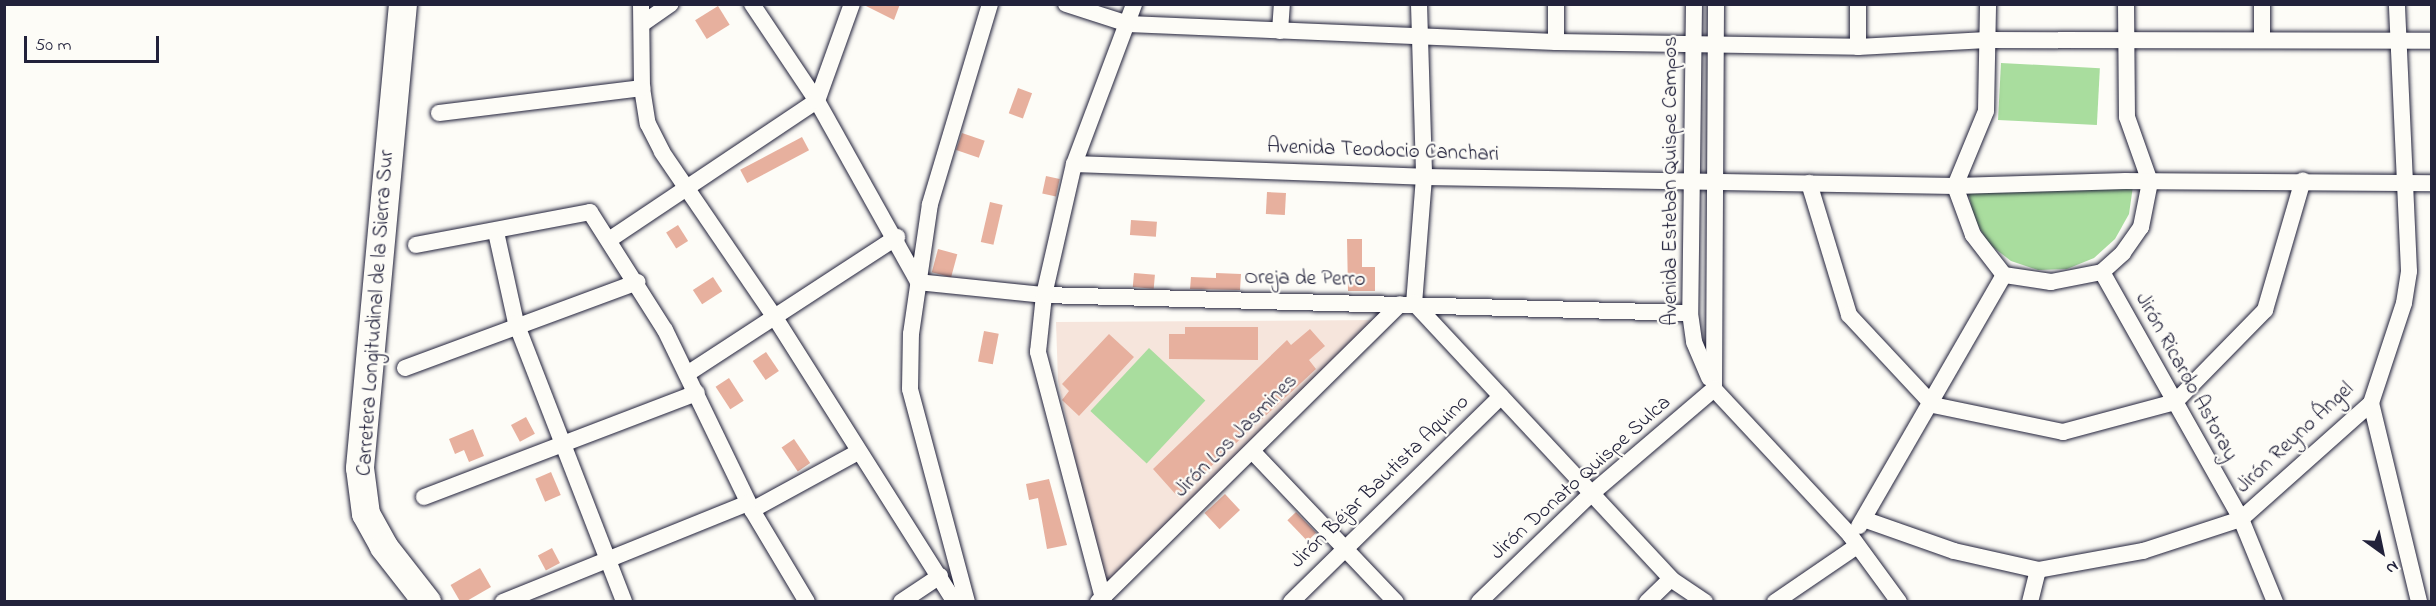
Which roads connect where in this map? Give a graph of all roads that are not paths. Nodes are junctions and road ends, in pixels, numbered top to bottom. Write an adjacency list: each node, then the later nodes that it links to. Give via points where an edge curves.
1 (402, 4): 84 (highway, Carretera Longitudinal de la Sierra Sur, via 360,468 366,514 384,547)
2 (640, 4): 19 (street)
3 (671, 4): 19 (street)
4 (752, 4): 33 (street)
5 (852, 4): 33 (street)
6 (990, 4): 53 (street, via 946,141)
7 (1066, 4): 20 (street)
8 (1134, 4): 20 (street)
9 (1282, 4): 21 (street)
10 (1419, 4): 22 (street)
11 (1556, 4): 27 (street)
12 (1694, 4): 29 (street, Avenida Esteban Quispe Campos)
13 (1716, 4): 30 (street)
14 (1858, 4): 31 (street)
15 (1988, 4): 24 (street)
16 (2127, 4): 28 (street)
17 (2262, 4): 23 (street)
18 (2397, 4): 25 (street, Jirón Reyno Ángel)
19 (642, 24): 32 (street)
20 (1128, 24): 21 (street); 35 (street)
21 (1280, 31): 22 (street)
22 (1418, 35): 27 (street); 36 (street)
23 (2262, 39): 25 (street); 28 (street)
24 (1987, 40): 28 (street); 31 (street); 45 (street, via 1986,111)
25 (2397, 40): 26 (street); 42 (street, Jirón Reyno Ángel)
26 (2432, 41)
27 (1556, 42): 29 (street)
28 (2127, 42): 40 (street, via 2127,117)
29 (1695, 44): 30 (street); 37 (street, Avenida Esteban Quispe Campos)
30 (1716, 44): 31 (street); 38 (street)
31 (1858, 47)
32 (642, 88): 34 (street); 44 (street, via 648,124)
33 (817, 101): 44 (street); 47 (street)
34 (439, 113)
35 (1074, 164): 36 (street, Avenida Teodocio Canchari); 54 (street)
36 (1424, 177): 37 (street, Avenida Teodocio Canchari); 55 (street)
37 (1691, 178): 38 (street, Avenida Teodocio Canchari); 56 (street, Avenida Esteban Quispe Campos)
38 (1716, 179): 41 (street, Avenida Teodocio Canchari); 61 (street)
39 (2303, 180): 40 (street, Avenida Teodocio Canchari); 42 (street, Avenida Teodocio Canchari); 64 (street, via 2265,310)
40 (2150, 182): 45 (street, Avenida Teodocio Canchari); 50 (street, via 2141,227)
41 (1809, 183): 45 (street, Avenida Teodocio Canchari); 66 (street, via 1849,315)
42 (2405, 183): 43 (street, Avenida Teodocio Canchari); 65 (street, Jirón Reyno Ángel, via 2409,271 2404,303)
43 (2432, 183)
44 (687, 185): 48 (street); 57 (street)
45 (1955, 186): 51 (street, via 1972,236)
46 (496, 232): 48 (street, via 590,212); 49 (street); 58 (street)
47 (897, 237): 53 (street); 57 (street)
48 (609, 240): 52 (street)
49 (416, 245)
50 (2102, 272): 51 (street, via 2051,282); 64 (street, Jirón Ricardo Astoray)
51 (2004, 275): 66 (street)
52 (638, 282): 58 (street); 60 (street)
53 (918, 282): 54 (street, Oreja de Perro); 90 (street, via 910,389)
54 (1044, 295): 55 (street, Oreja de Perro); 83 (street, via 1038,352)
55 (1407, 304): 56 (street, Oreja de Perro); 63 (street); 69 (street, Jirón Los Jasmines)
56 (1690, 313): 61 (street, Avenida Esteban Quispe Campos, via 1694,342)
57 (774, 316): 60 (street); 68 (street)
58 (516, 323): 59 (street); 67 (street)
59 (405, 368)
60 (687, 374): 62 (street)
61 (1714, 390): 70 (street, Jirón Donato Quispe Sulca); 75 (street)
62 (697, 393): 67 (street); 72 (street)
63 (1501, 396): 70 (street); 76 (street, Jirón Béjar Bautista Aquino)
64 (2175, 402): 66 (street, via 2063,432); 73 (street, Jirón Ricardo Astoray)
65 (2371, 403): 73 (street, Jirón Reyno Ángel); 82 (street)
66 (1933, 405): 74 (street)
67 (561, 441): 71 (street); 77 (street)
68 (858, 452): 72 (street); 79 (street)
69 (1253, 452): 76 (street); 83 (street, Jirón Los Jasmines)
70 (1591, 494): 80 (street); 93 (street, Jirón Donato Quispe Sulca)
71 (423, 496)
72 (750, 506): 77 (street); 87 (street)
73 (2241, 519): 78 (street, Jirón Reyno Ángel, via 2143,551); 99 (street, Jirón Ricardo Astoray)
74 (1866, 520): 75 (street); 78 (street, via 1954,551)
75 (1853, 540): 96 (street); 97 (street)
76 (1344, 548): 91 (street, Jirón Béjar Bautista Aquino); 92 (street)
77 (607, 558): 85 (street); 86 (street)
78 (2038, 570): 98 (street)
79 (940, 576): 88 (street); 89 (street)
80 (1671, 579): 94 (street); 95 (street)
81 (2432, 586): 82 (street)
82 (2416, 600)
83 (1102, 601)
84 (427, 602)
85 (503, 602)
86 (624, 602)
87 (807, 602)
88 (901, 602)
89 (955, 602)
90 (967, 602)
91 (1291, 602)
92 (1396, 602)
93 (1479, 602)
94 (1647, 602)
95 (1705, 602)
96 (1775, 602)
97 (1899, 602)
98 (2030, 602)
99 (2275, 602)

